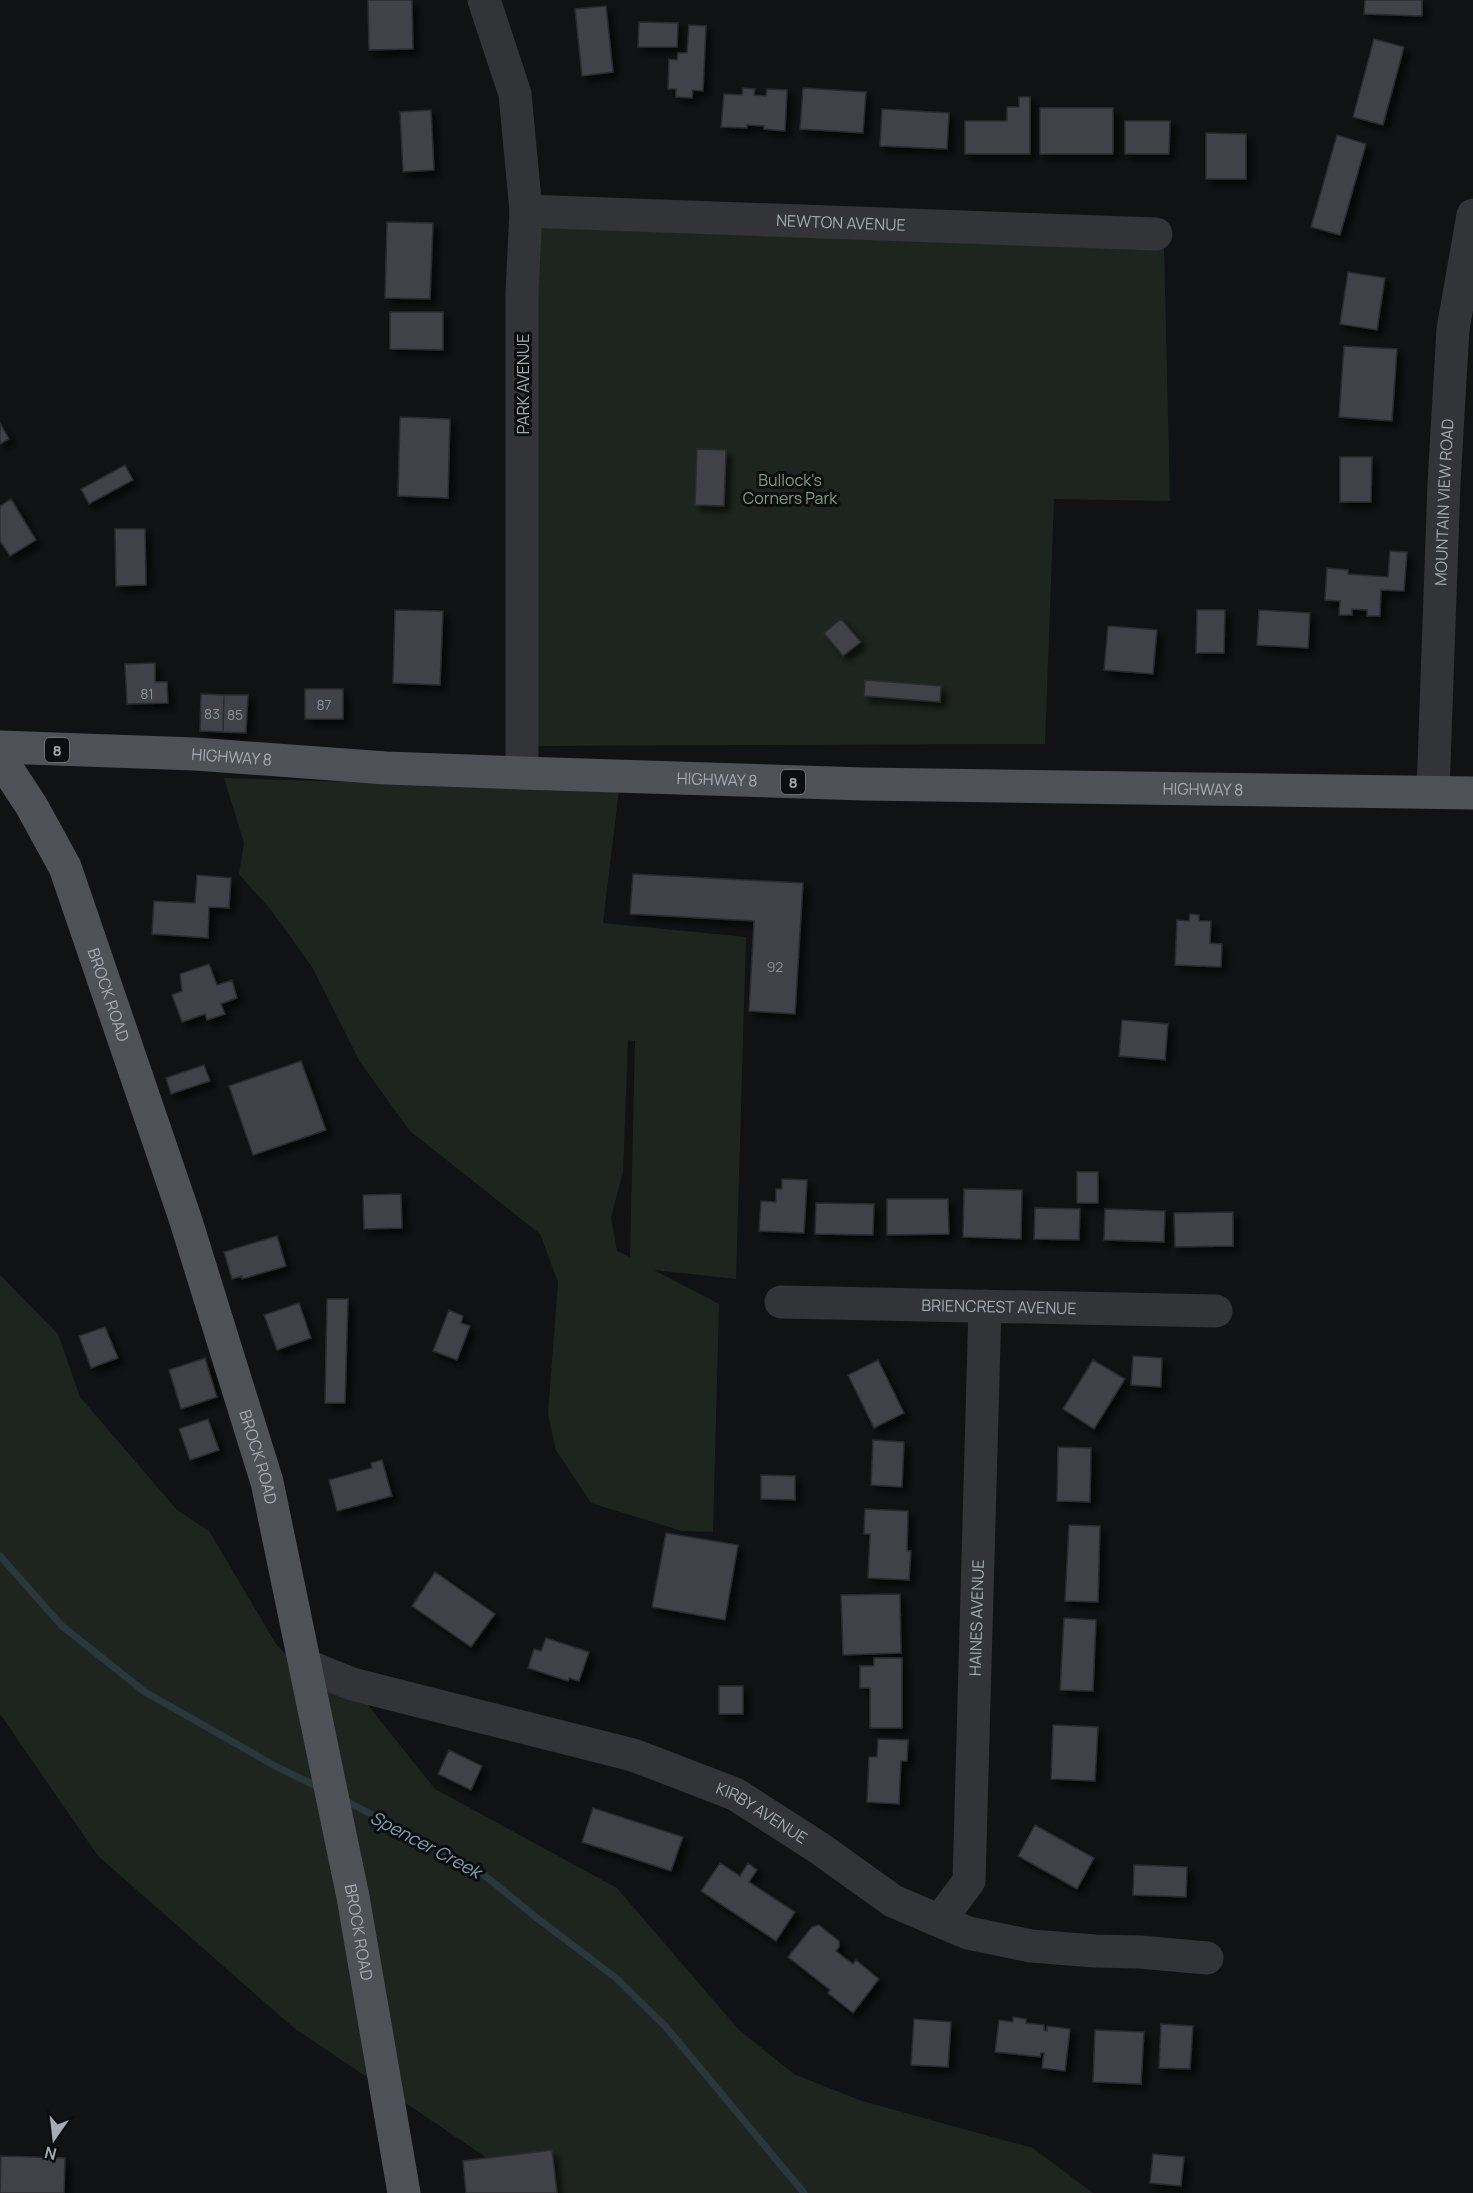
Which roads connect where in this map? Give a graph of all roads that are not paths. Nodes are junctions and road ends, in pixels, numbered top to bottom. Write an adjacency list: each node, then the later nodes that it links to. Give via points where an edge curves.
1 (484, 0): 2 (street, PARK AVENUE, via 515,94)
2 (526, 211): 4 (street, NEWTON AVENUE); 8 (street, PARK AVENUE, via 522,292)
3 (1473, 215): 5 (street, MOUNTAIN VIEW ROAD)
4 (1156, 234)
5 (1463, 329): 9 (street, MOUNTAIN VIEW ROAD, via 1444,483)
6 (0, 747): 8 (main road, HIGHWAY 8 / 8)
7 (0, 758): 14 (main road, BROCK ROAD, via 65,867 185,1218 267,1482)
8 (522, 773): 9 (main road, HIGHWAY 8 / 8, via 876,784)
9 (1433, 792): 10 (main road, HIGHWAY 8 / 8)
10 (1473, 794)
11 (781, 1302): 12 (street, BRIENCREST AVENUE)
12 (985, 1306): 13 (street, BRIENCREST AVENUE); 15 (street, HAINES AVENUE, via 969,1881)
13 (1216, 1311)
14 (305, 1665): 15 (street, KIRBY AVENUE, via 352,1684 633,1755 735,1794 892,1900); 17 (main road, BROCK ROAD, via 353,1897)
15 (940, 1920): 16 (street, KIRBY AVENUE, via 968,1934 1031,1946)
16 (1207, 1958)
17 (404, 2193)

